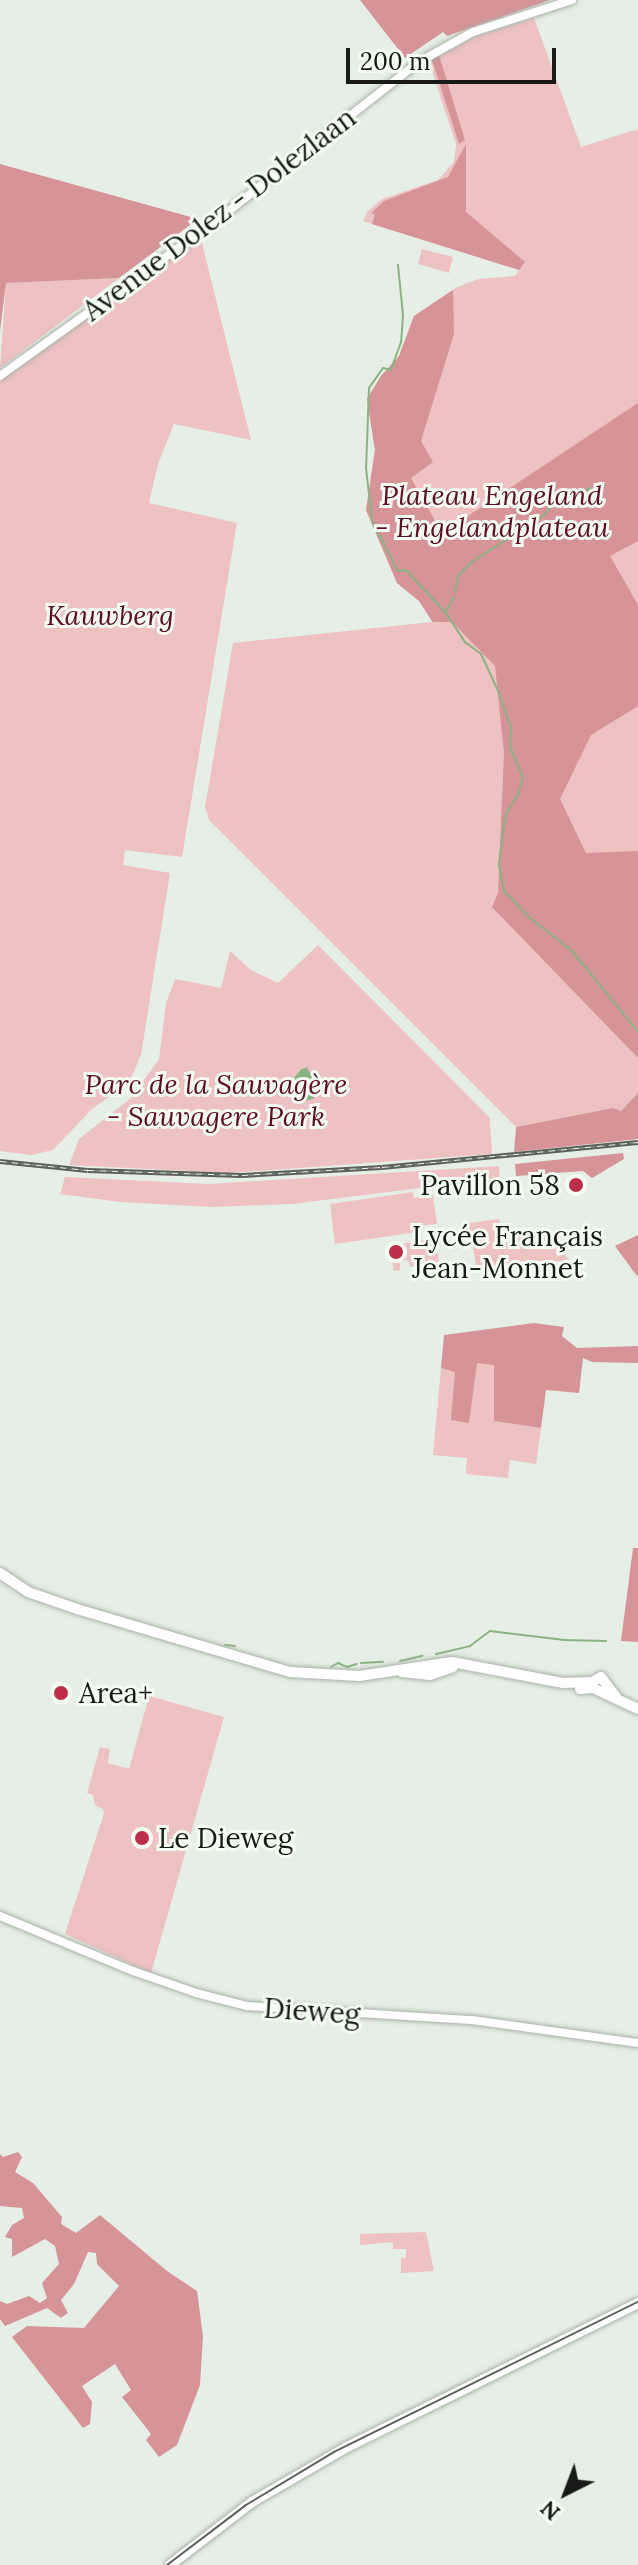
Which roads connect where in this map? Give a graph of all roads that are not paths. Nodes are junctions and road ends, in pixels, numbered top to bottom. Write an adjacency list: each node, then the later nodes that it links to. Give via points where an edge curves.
1 (572, 0): 2 (street, Avenue Dolez - Dolezlaan, via 473,32 430,55 229,212)
2 (0, 376)
3 (0, 1573): 4 (main road, via 28,1592 77,1609 282,1670 333,1676 396,1671 430,1675 460,1664 598,1688)
4 (638, 1709)
5 (0, 1916): 6 (street, Dieweg, via 133,1971 247,2006 472,2020)
6 (638, 2043)
7 (638, 2303): 8 (main road, via 335,2454 252,2502)
8 (170, 2565)

